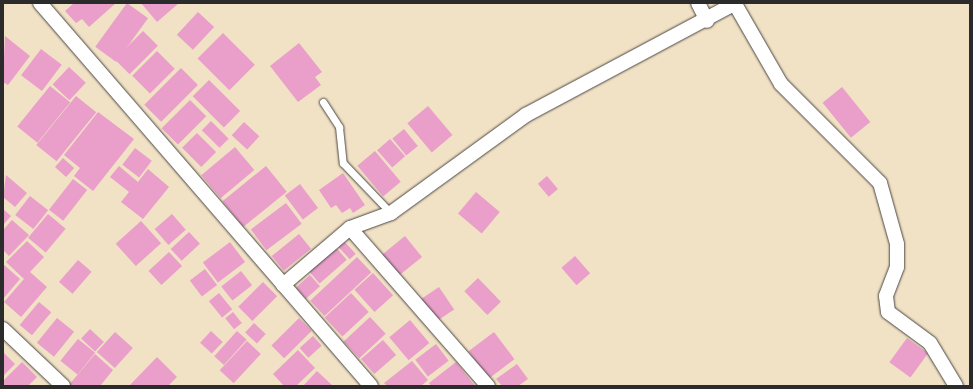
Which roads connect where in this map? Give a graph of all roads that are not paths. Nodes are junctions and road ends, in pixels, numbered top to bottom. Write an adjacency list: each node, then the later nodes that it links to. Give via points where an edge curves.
1 (40, 3): 8 (street)
2 (698, 3): 4 (street)
3 (735, 3): 4 (street); 13 (street, via 781,84 880,183 897,244 897,267 886,296 888,312 930,343)
4 (707, 21): 6 (street, via 526,115)
5 (323, 102): 6 (lane, via 338,127 343,163)
6 (391, 213): 7 (street)
7 (350, 228): 8 (street); 12 (street)
8 (283, 285): 11 (street)
9 (3, 328): 10 (street)
10 (63, 386)
11 (371, 386)
12 (488, 386)
13 (956, 386)

